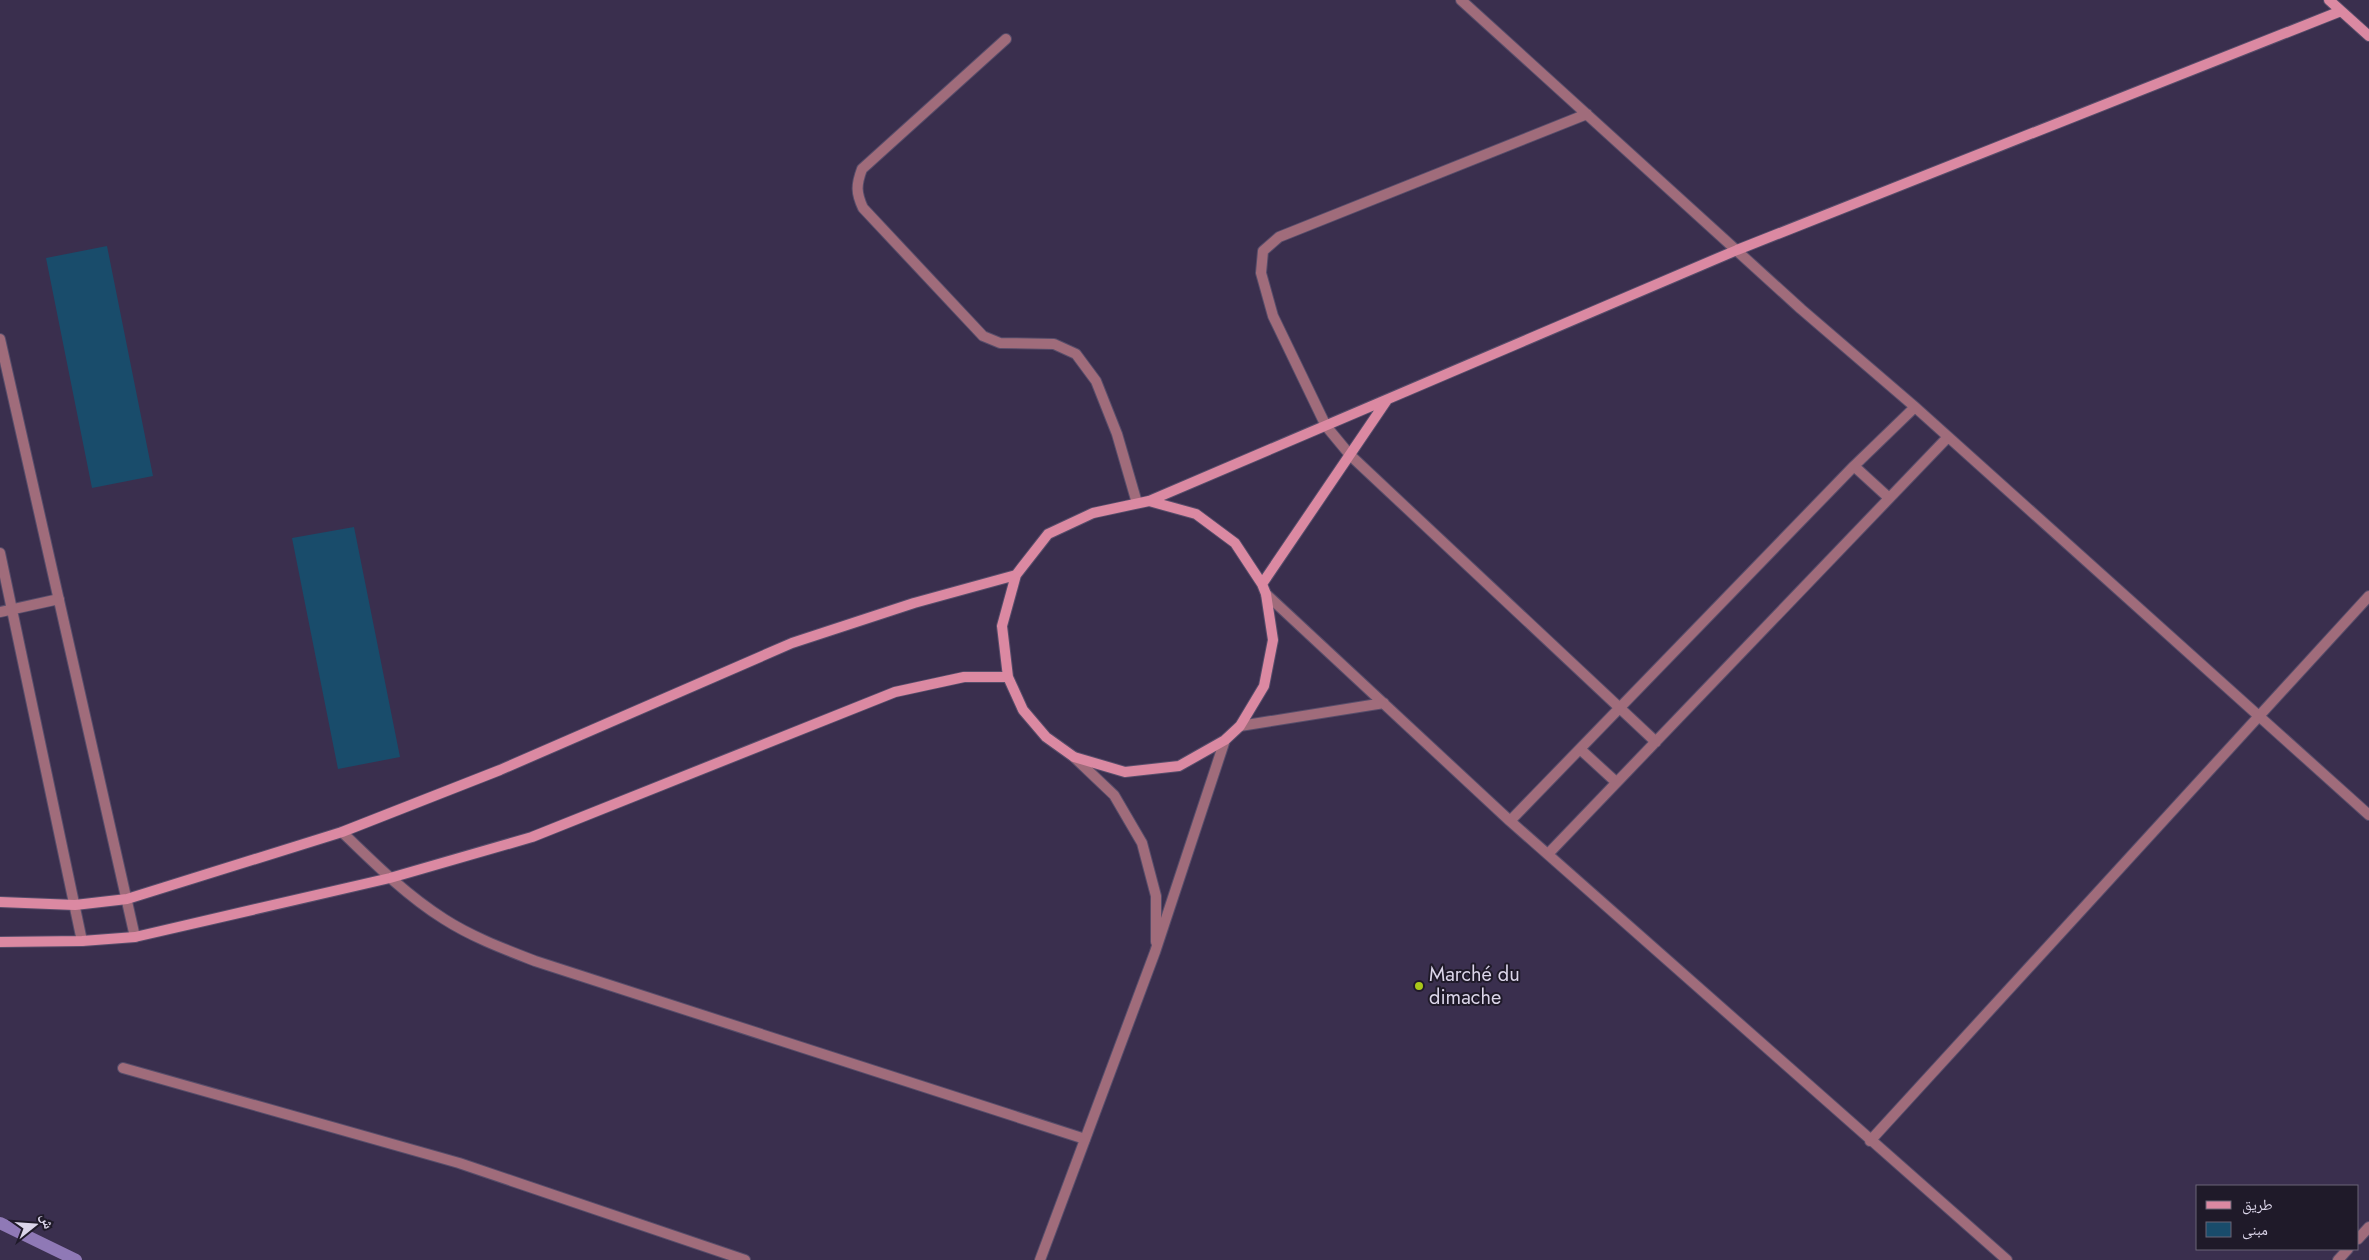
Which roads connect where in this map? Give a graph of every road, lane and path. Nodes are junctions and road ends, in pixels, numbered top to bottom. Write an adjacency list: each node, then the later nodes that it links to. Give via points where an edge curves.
1 (1461, 0): 6 (street)
2 (2329, 0): 3 (main road)
3 (2341, 11): 4 (main road); 7 (main road)
4 (2369, 36)
5 (1006, 39): 17 (street, via 862,169 856,183 857,196 863,208 983,336 1000,343 1054,344 1076,354 1096,381 1117,434)
6 (1587, 114): 7 (street); 11 (street, via 1279,237 1263,251 1261,273 1273,316)
7 (1737, 250): 9 (main road); 10 (street)
8 (0, 339): 23 (street)
9 (1387, 400): 11 (main road); 13 (main road)
10 (1915, 408): 12 (street); 14 (street)
11 (1326, 426): 13 (street); 16 (main road)
12 (1946, 438): 15 (street); 29 (street)
13 (1350, 454): 20 (main road); 28 (street)
14 (1854, 466): 15 (street); 28 (street)
15 (1889, 498): 32 (street)
16 (1149, 501): 17 (main road); 20 (main road, via 1196,514 1235,543)
17 (1137, 503): 19 (main road, via 1093,512 1048,534)
18 (0, 553): 24 (street)
19 (1016, 575): 26 (main road, via 1002,626); 38 (main road, via 914,603 792,643 500,770)
20 (1262, 584): 21 (main road)
21 (1266, 594): 27 (street); 30 (main road, via 1273,640 1264,686)
22 (2369, 596): 29 (street)
23 (59, 599): 24 (street); 41 (street)
24 (13, 609): 25 (street); 43 (street)
25 (0, 612)
26 (1008, 677): 34 (main road, via 1023,710 1046,737); 40 (main road, via 964,677 895,692 532,837)
27 (1384, 703): 30 (street); 37 (street)
28 (1620, 708): 32 (street); 33 (street)
29 (2259, 716): 36 (street); 50 (street)
30 (1240, 726): 31 (main road)
31 (1225, 740): 34 (main road, via 1179,766 1126,772); 47 (street)
32 (1656, 742): 35 (street)
33 (1580, 749): 35 (street); 37 (street)
34 (1074, 757): 47 (street, via 1114,795 1142,843 1156,896)
35 (1616, 782): 39 (street)
36 (2369, 815)
37 (1510, 820): 39 (street)
38 (342, 832): 40 (street); 41 (main road)
39 (1548, 854): 50 (street)
40 (390, 878): 44 (main road); 49 (street, via 444,919 487,942 535,961)
41 (127, 899): 43 (main road); 44 (street)
42 (0, 902): 43 (main road)
43 (75, 905): 46 (street)
44 (135, 937): 46 (main road)
45 (0, 942): 46 (main road)
46 (82, 942)
47 (1155, 952): 49 (street)
48 (123, 1068): 54 (street, via 459,1162)
49 (1085, 1139): 55 (street)
50 (1870, 1141): 56 (street)
51 (2369, 1227): 52 (street)
52 (2359, 1238)
53 (2347, 1250): 57 (street)
54 (745, 1260)
55 (1040, 1260)
56 (2007, 1260)
57 (2338, 1260)

